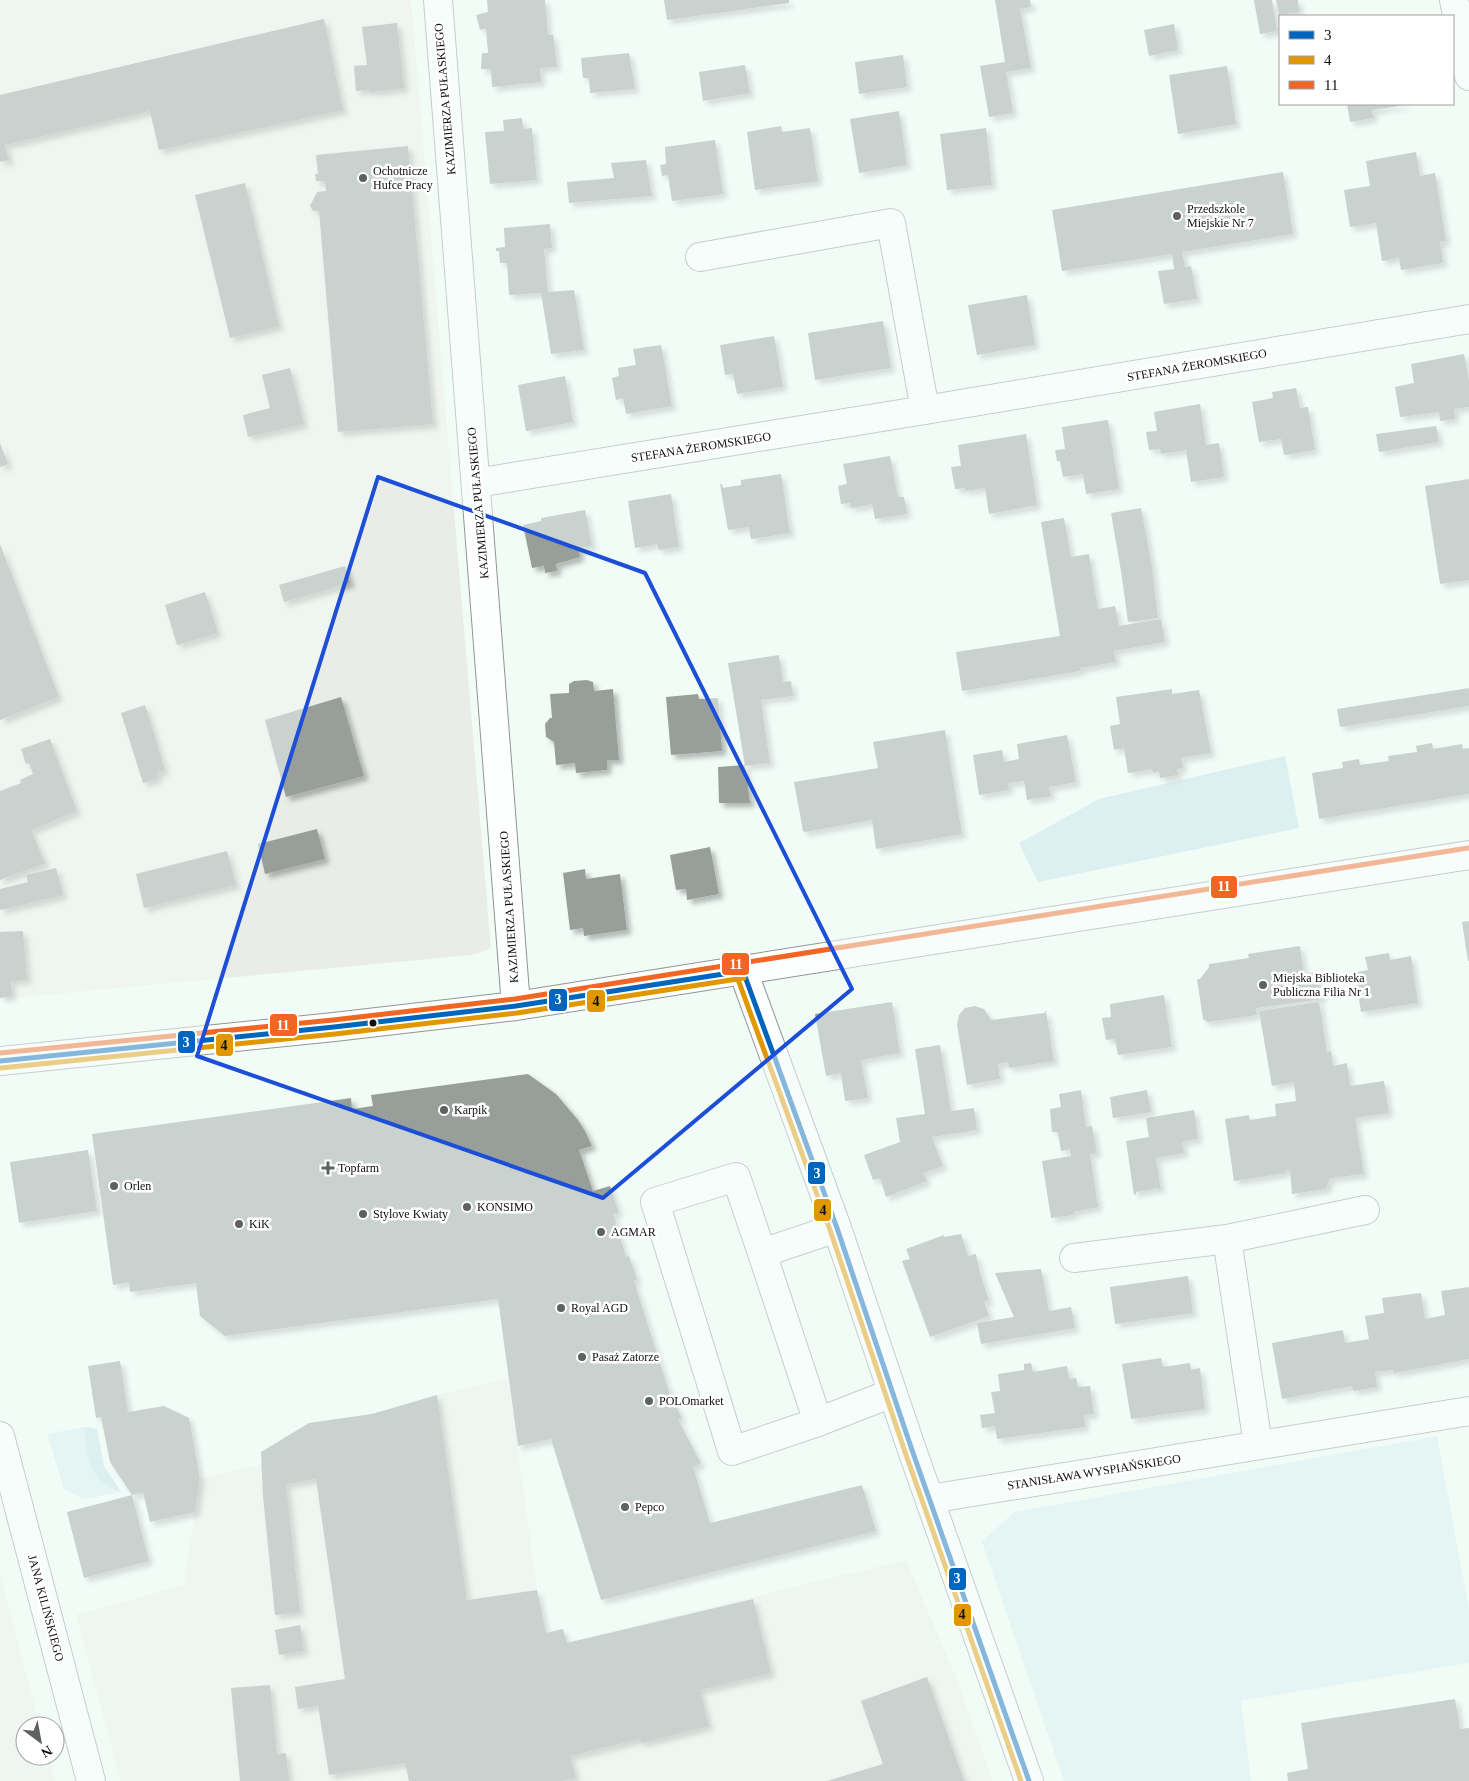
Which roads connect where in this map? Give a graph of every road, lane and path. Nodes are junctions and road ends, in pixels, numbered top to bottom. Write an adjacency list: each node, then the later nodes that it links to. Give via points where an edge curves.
1 (438, 0): 7 (street, KAZIMIERZA PUŁASKIEGO)
2 (1454, 0): 3 (street)
3 (1469, 76)
4 (700, 257): 6 (street, via 890,223)
5 (1469, 319): 6 (street, STEFANA ŻEROMSKIEGO)
6 (925, 410): 7 (street, STEFANA ŻEROMSKIEGO)
7 (476, 483): 10 (street, KAZIMIERZA PUŁASKIEGO)
8 (1469, 855): 9 (street)
9 (743, 971): 10 (street); 13 (street)
10 (516, 1006): 11 (street)
11 (0, 1061)
12 (1365, 1210): 14 (street)
13 (837, 1228): 15 (street); 17 (street)
14 (1227, 1239): 16 (street); 21 (street)
15 (762, 1253): 19 (street); 19 (street, via 736,1177 655,1202 732,1451)
16 (1074, 1258)
17 (892, 1393): 19 (street); 22 (street)
18 (1469, 1410): 21 (street, STANISŁAWA WYSPIAŃSKIEGO)
19 (818, 1422)
20 (0, 1436): 23 (street, JANA KILIŃSKIEGO)
21 (1258, 1445): 22 (street, STANISŁAWA WYSPIAŃSKIEGO)
22 (930, 1499): 24 (street)
23 (91, 1781)
24 (1029, 1781)

